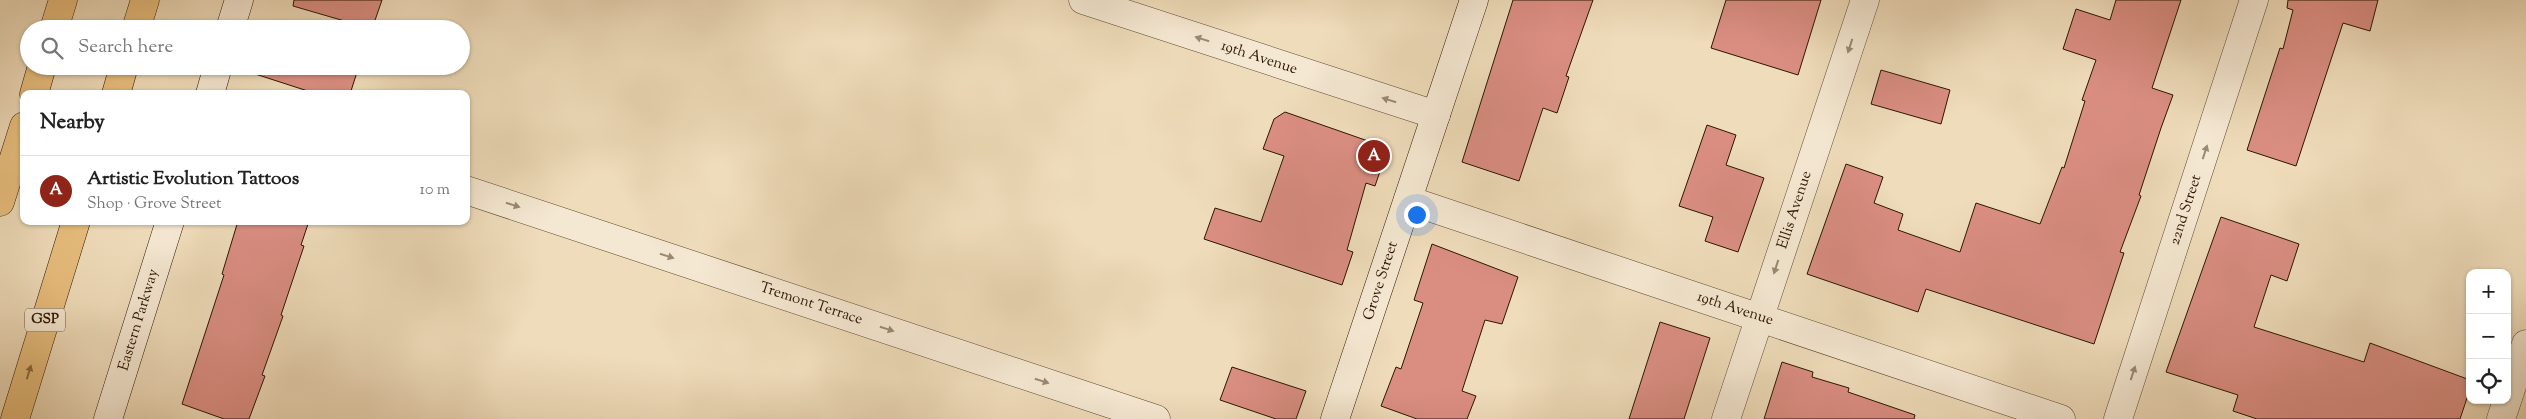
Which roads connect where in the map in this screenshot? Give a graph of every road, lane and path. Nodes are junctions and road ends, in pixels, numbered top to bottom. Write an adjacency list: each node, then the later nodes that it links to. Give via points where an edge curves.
1 (63, 0): 8 (highway)
2 (145, 0): 9 (highway)
3 (239, 0): 10 (street)
4 (1083, 0): 17 (street, 19th Avenue, one-way to 4)
5 (1474, 0): 17 (street, Grove Street)
6 (1865, 0): 24 (street, Ellis Avenue, one-way to 24)
7 (2254, 0): 32 (street, 22nd Street, one-way to 7)
8 (57, 20)
9 (139, 20)
10 (233, 20)
11 (39, 75): 14 (highway)
12 (121, 75): 15 (highway)
13 (215, 75): 16 (street)
14 (35, 90)
15 (117, 90)
16 (211, 90)
17 (1436, 115): 20 (street, Grove Street)
18 (20, 139): 21 (highway)
19 (470, 191): 28 (street, Tremont Terrace, one-way to 28)
20 (1408, 200): 24 (street, 19th Avenue); 29 (street, Grove Street)
21 (0, 202)
22 (75, 225): 26 (highway, GSP, one-way to 22)
23 (169, 225): 27 (street, Eastern Parkway)
24 (1759, 318): 30 (street, Ellis Avenue); 31 (street, 19th Avenue)
25 (2526, 344): 33 (street)
26 (14, 419)
27 (108, 419)
28 (1156, 419)
29 (1335, 419)
30 (1726, 419)
31 (2061, 419)
32 (2118, 419)
33 (2501, 419)

